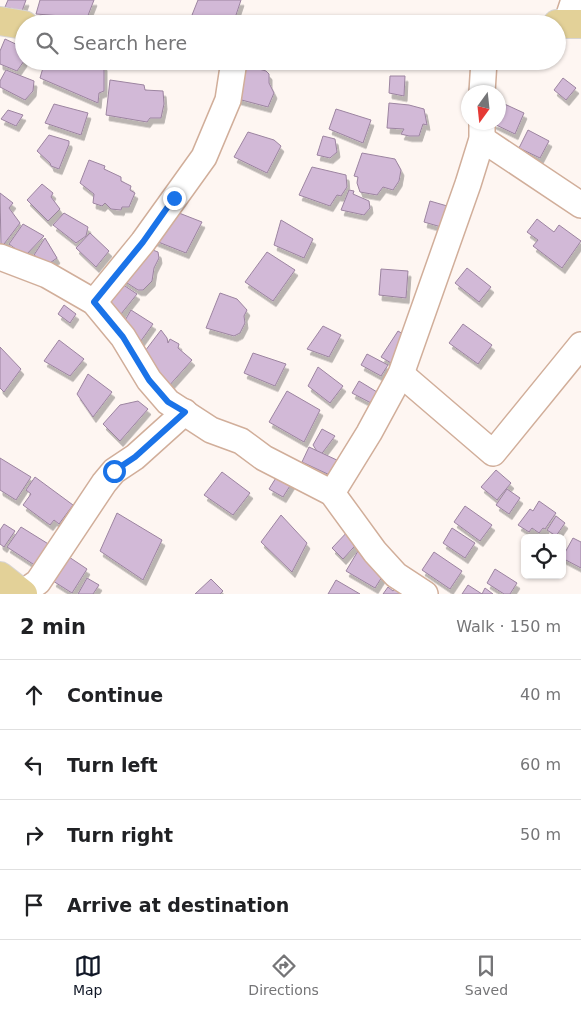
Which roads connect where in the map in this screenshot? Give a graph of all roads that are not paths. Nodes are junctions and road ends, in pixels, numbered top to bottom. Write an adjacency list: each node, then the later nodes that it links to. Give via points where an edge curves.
1 (0, 21): 2 (main road)
2 (15, 24)
3 (233, 70): 9 (street, via 228,100 204,157 143,242)
4 (483, 70): 5 (street)
5 (482, 85)
6 (482, 131): 7 (street); 11 (street, via 462,202)
7 (581, 205)
8 (0, 257): 9 (street, via 47,275)
9 (94, 302): 12 (street, via 123,337 149,380 168,402)
10 (581, 345): 11 (street, via 494,453)
11 (401, 374): 13 (street)
12 (185, 412): 13 (street, via 211,430 241,442 264,458); 15 (street, via 135,457 114,471 38,582)
13 (332, 493): 16 (street, via 375,552 396,575)
14 (0, 576): 15 (main road)
15 (23, 594)
16 (424, 594)

